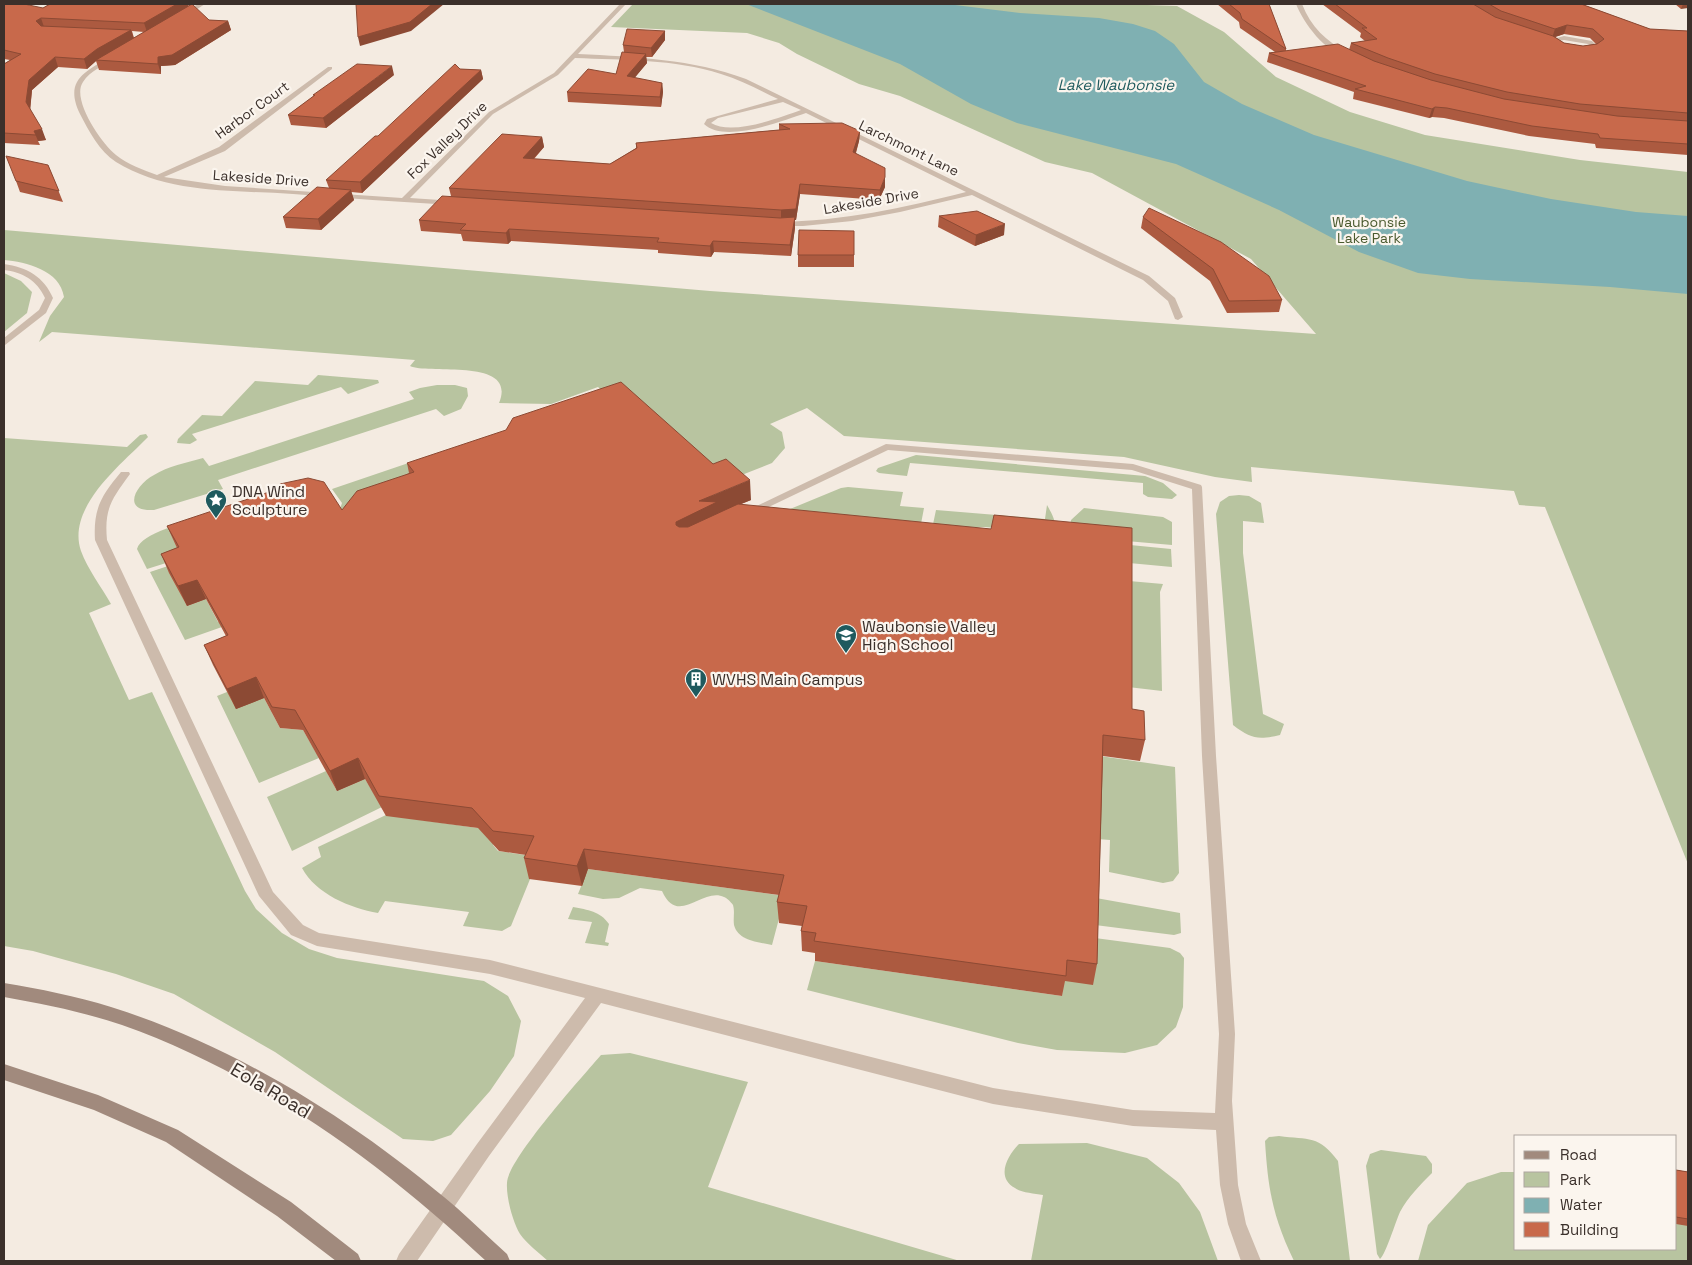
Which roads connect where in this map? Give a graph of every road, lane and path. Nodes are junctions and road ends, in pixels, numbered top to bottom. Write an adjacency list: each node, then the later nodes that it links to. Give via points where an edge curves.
1 (202, 4): 4 (street)
2 (623, 4): 8 (street, Fox Valley Drive)
3 (1299, 4): 9 (street, via 1311,28)
4 (176, 21)
5 (1544, 40): 6 (street)
6 (1554, 42): 6 (street, via 1569,50 1596,48 1594,44 1577,39)
7 (121, 53): 13 (street, Lakeside Drive, via 86,74 76,87 79,107 104,149 118,160)
8 (573, 56): 11 (street, Larchmont Lane, via 708,67); 15 (street, Fox Valley Drive, via 550,79 486,118)
9 (1356, 59)
10 (330, 68): 13 (street, Harbor Court, via 226,146)
11 (783, 100): 12 (street, Larchmont Lane); 12 (street, via 716,117 707,124 718,130 735,130)
12 (806, 111): 14 (street, Larchmont Lane)
13 (156, 178): 15 (street, Lakeside Drive, via 198,186)
14 (972, 193): 17 (street, Lakeside Drive, via 855,220); 19 (street, Larchmont Lane, via 1146,278 1172,300)
15 (404, 200): 16 (street, Lakeside Drive)
16 (462, 204)
17 (772, 224)
18 (4, 267): 20 (street, via 28,274 46,288 49,298 43,311)
19 (1178, 317)
20 (6, 342)
21 (125, 474): 24 (street, via 101,508 101,540 267,896 281,913 297,930 317,939 486,966)
22 (738, 518): 26 (street, via 886,447 1133,467 1198,487 1209,756 1227,1034)
23 (4, 990): 27 (main road, Eola Road, via 76,1004 126,1019 192,1045 251,1076 315,1116)
24 (597, 995): 26 (street, via 993,1096 1133,1118); 27 (street)
25 (4, 1072): 28 (main road, via 98,1103 172,1136 284,1209)
26 (1225, 1122): 31 (street, via 1229,1185 1237,1224)
27 (443, 1209): 29 (street); 30 (main road, Eola Road)
28 (351, 1261)
29 (406, 1261)
30 (500, 1261)
31 (1251, 1261)

